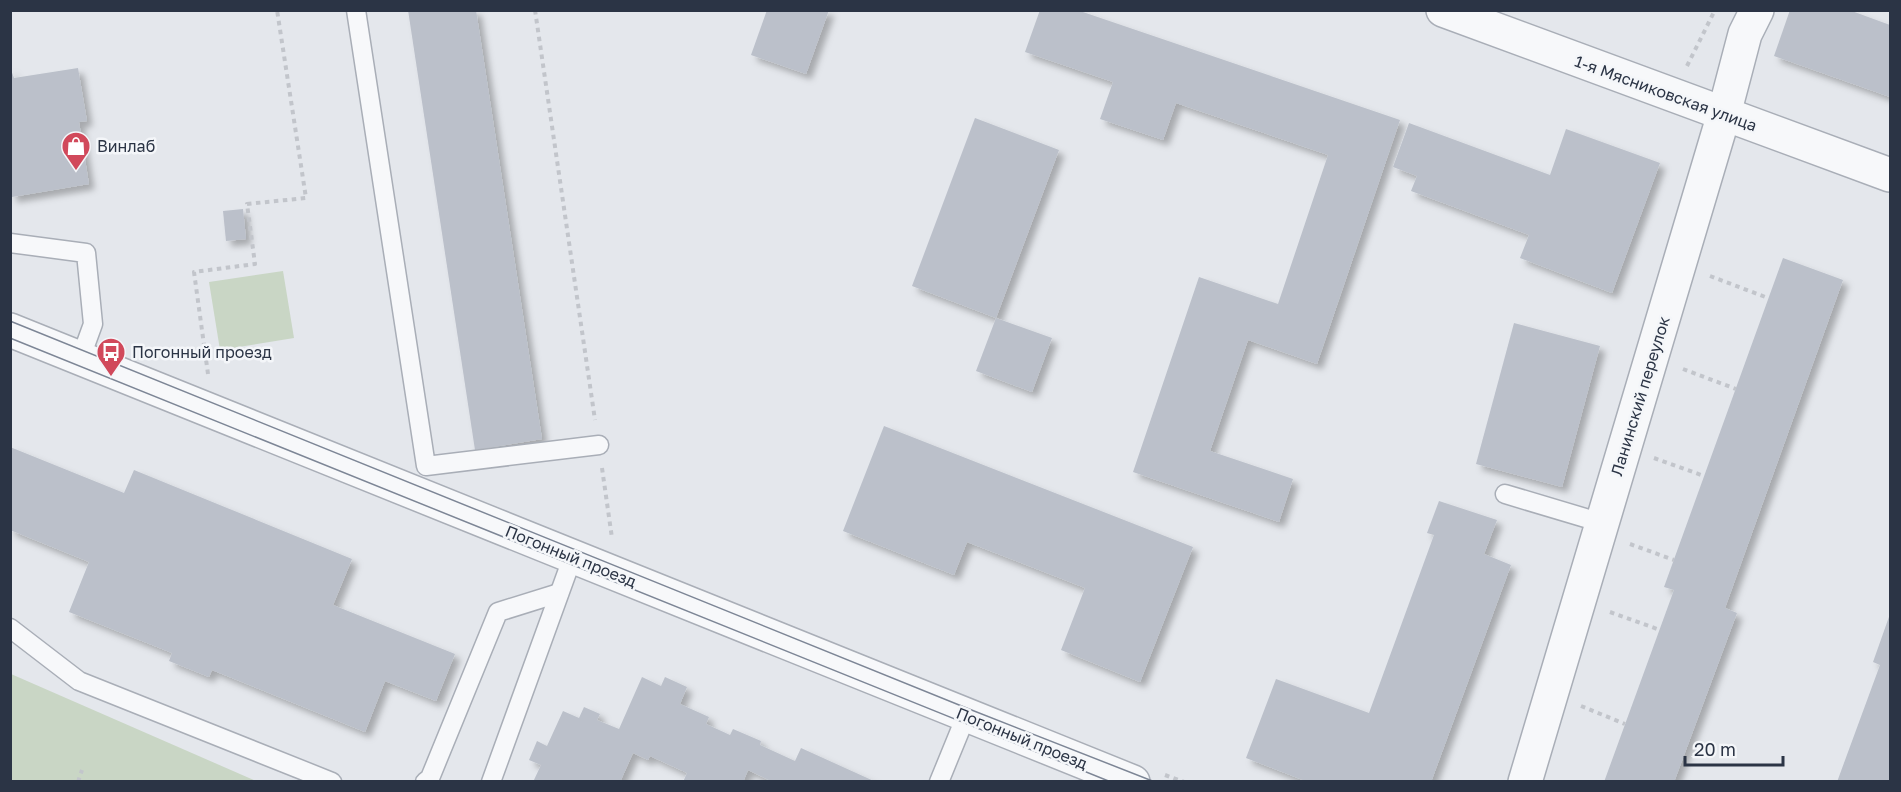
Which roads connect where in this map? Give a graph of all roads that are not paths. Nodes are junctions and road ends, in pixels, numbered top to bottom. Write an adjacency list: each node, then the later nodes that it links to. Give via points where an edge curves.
1 (356, 10): 9 (lane, via 426,466)
2 (1443, 10): 4 (street, 1-я Мясниковская улица)
3 (1757, 10): 4 (street, Ланинский переулок, via 1745,34)
4 (1724, 114): 5 (street, 1-я Мясниковская улица); 11 (street, Ланинский переулок)
5 (1890, 175)
6 (10, 243): 8 (lane, via 86,253 93,324)
7 (10, 330): 8 (street, Погонный проезд)
8 (81, 357): 12 (street, Погонный проезд)
9 (599, 445)
10 (1505, 494): 11 (lane)
11 (1612, 532): 21 (street, Ланинский переулок)
12 (573, 556): 13 (lane); 15 (street, Погонный проезд)
13 (559, 593): 17 (lane, via 498,612 430,778); 18 (lane)
14 (10, 628): 16 (lane, via 80,681)
15 (966, 716): 19 (lane); 20 (street, Погонный проезд)
16 (332, 782)
17 (425, 782)
18 (491, 782)
19 (939, 782)
20 (1133, 782)
21 (1525, 782)

